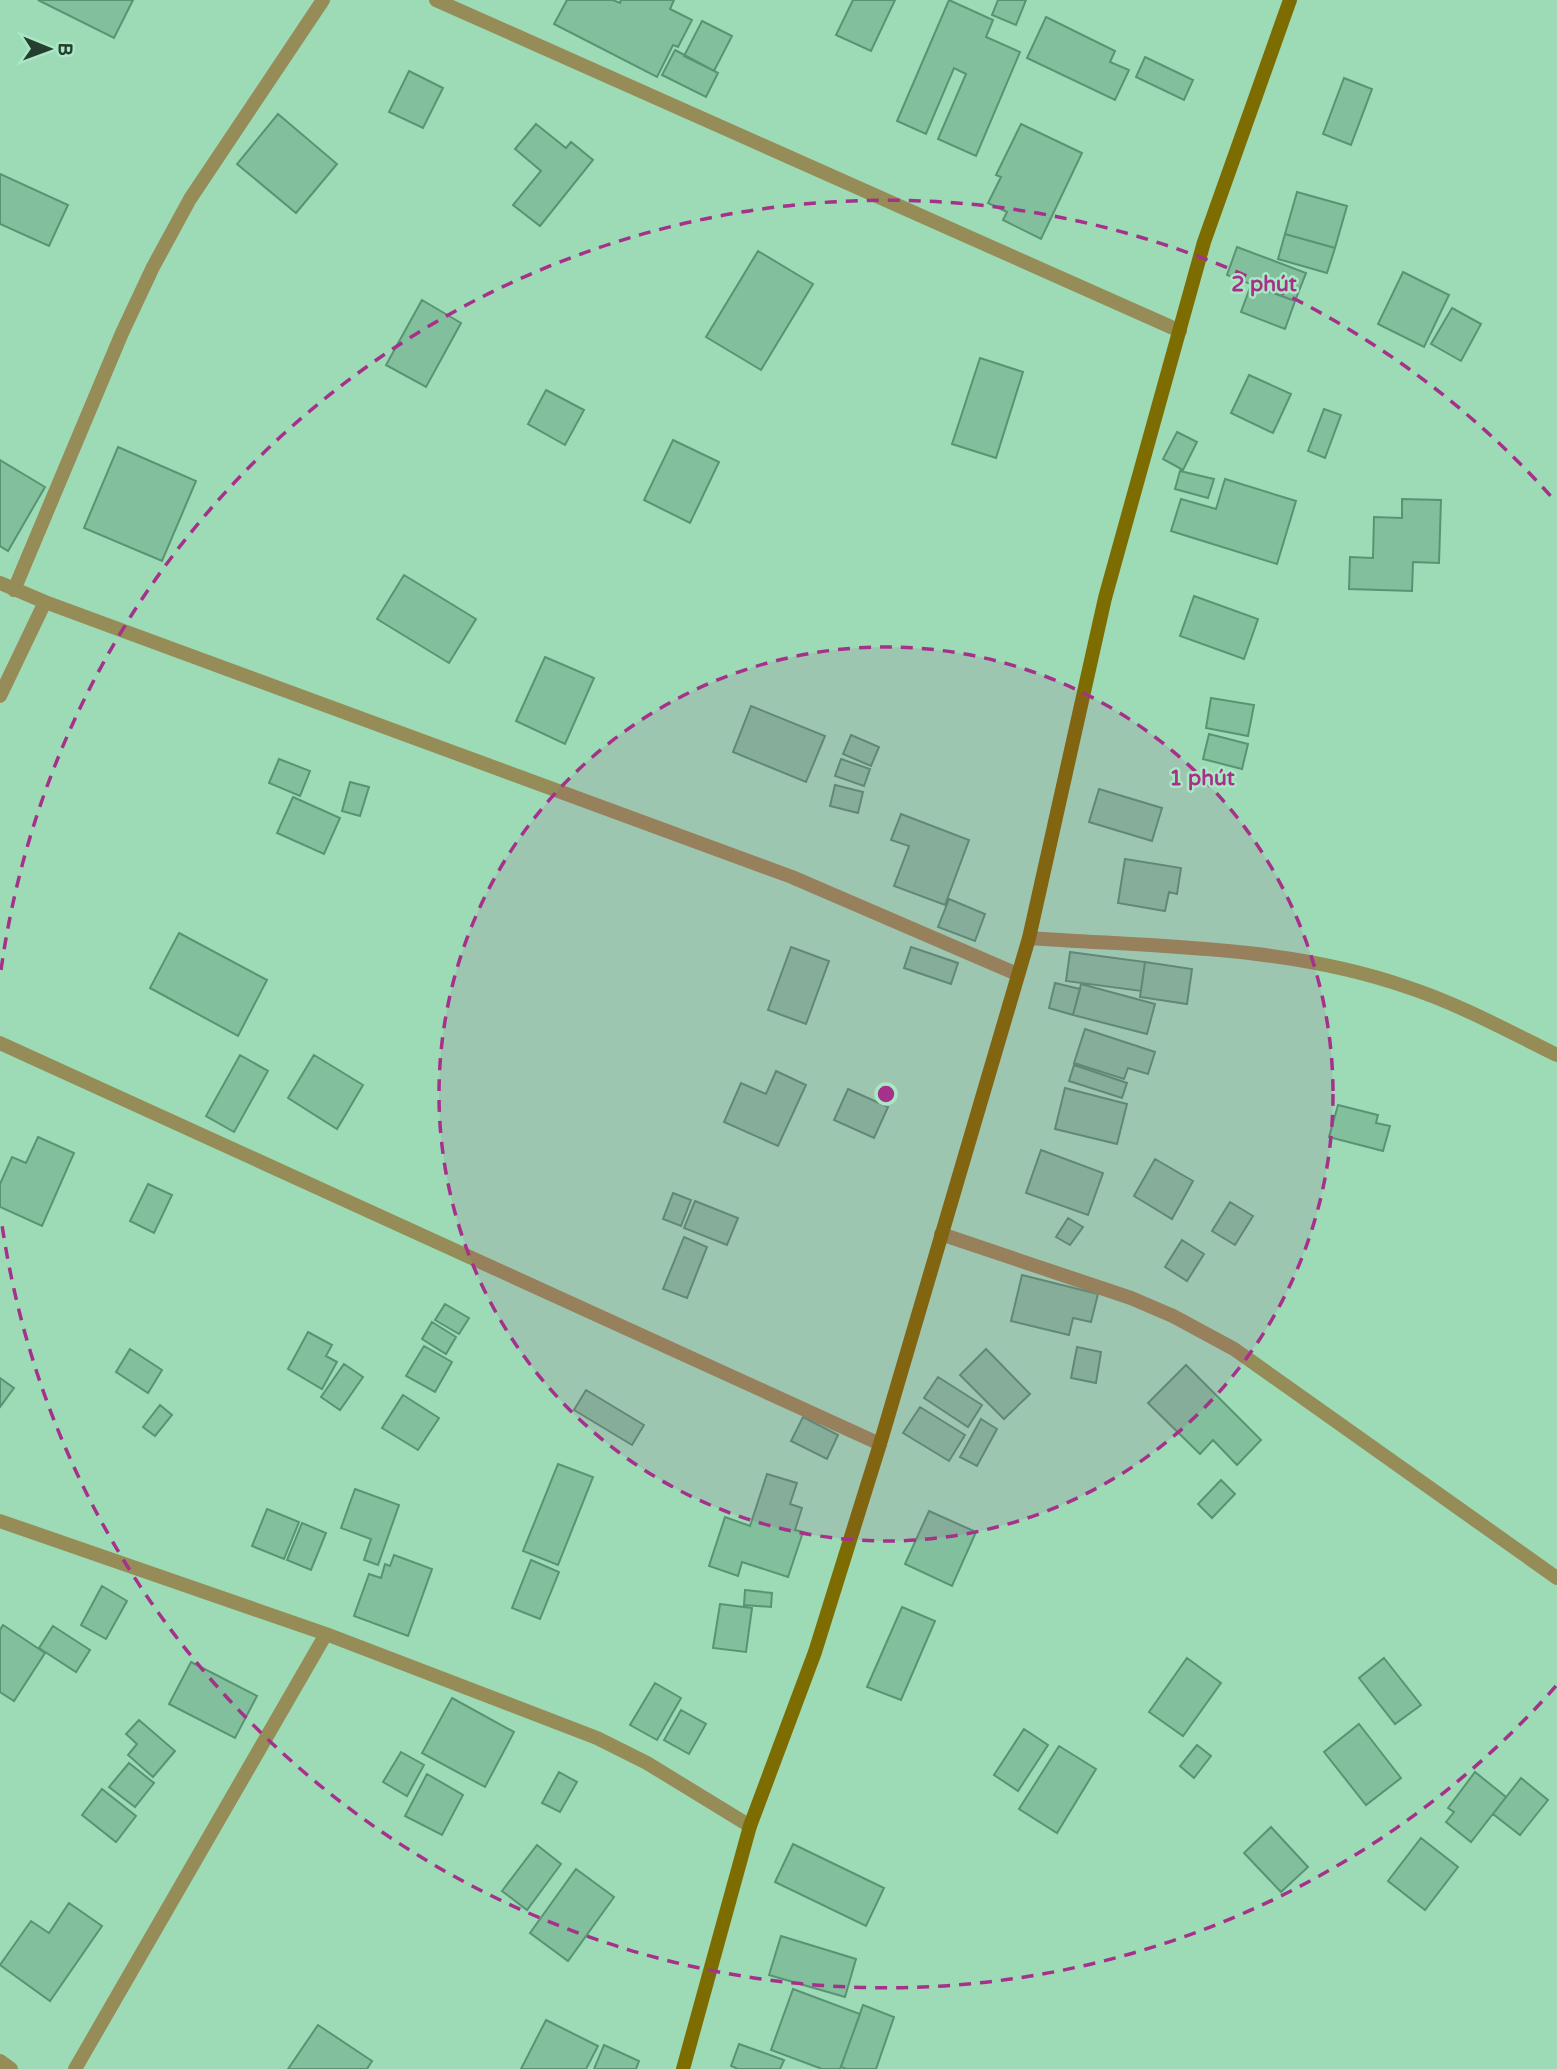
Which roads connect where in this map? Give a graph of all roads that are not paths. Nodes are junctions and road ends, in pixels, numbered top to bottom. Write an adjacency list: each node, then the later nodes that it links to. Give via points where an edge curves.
1 (323, 0): 6 (street, via 190,199 153,267)
2 (436, 0): 4 (street)
3 (1290, 0): 4 (main road, via 1204,242)
4 (1180, 331): 9 (main road, via 1105,598)
5 (0, 583): 6 (street)
6 (15, 590): 7 (street)
7 (45, 602): 8 (street); 10 (street, via 792,877)
8 (0, 696)
9 (1029, 938): 10 (main road); 12 (street, via 1250,953 1362,973 1452,1004)
10 (1017, 974): 13 (main road)
11 (0, 1043): 14 (street)
12 (1557, 1055)
13 (942, 1234): 14 (main road); 16 (street, via 1131,1298 1234,1349)
14 (880, 1444): 18 (main road, via 815,1652)
15 (0, 1521): 17 (street)
16 (1557, 1578)
17 (326, 1634): 18 (street, via 597,1738); 21 (street)
18 (751, 1826): 22 (main road)
19 (0, 2062): 20 (street)
20 (12, 2069)
21 (75, 2069)
22 (682, 2069)

